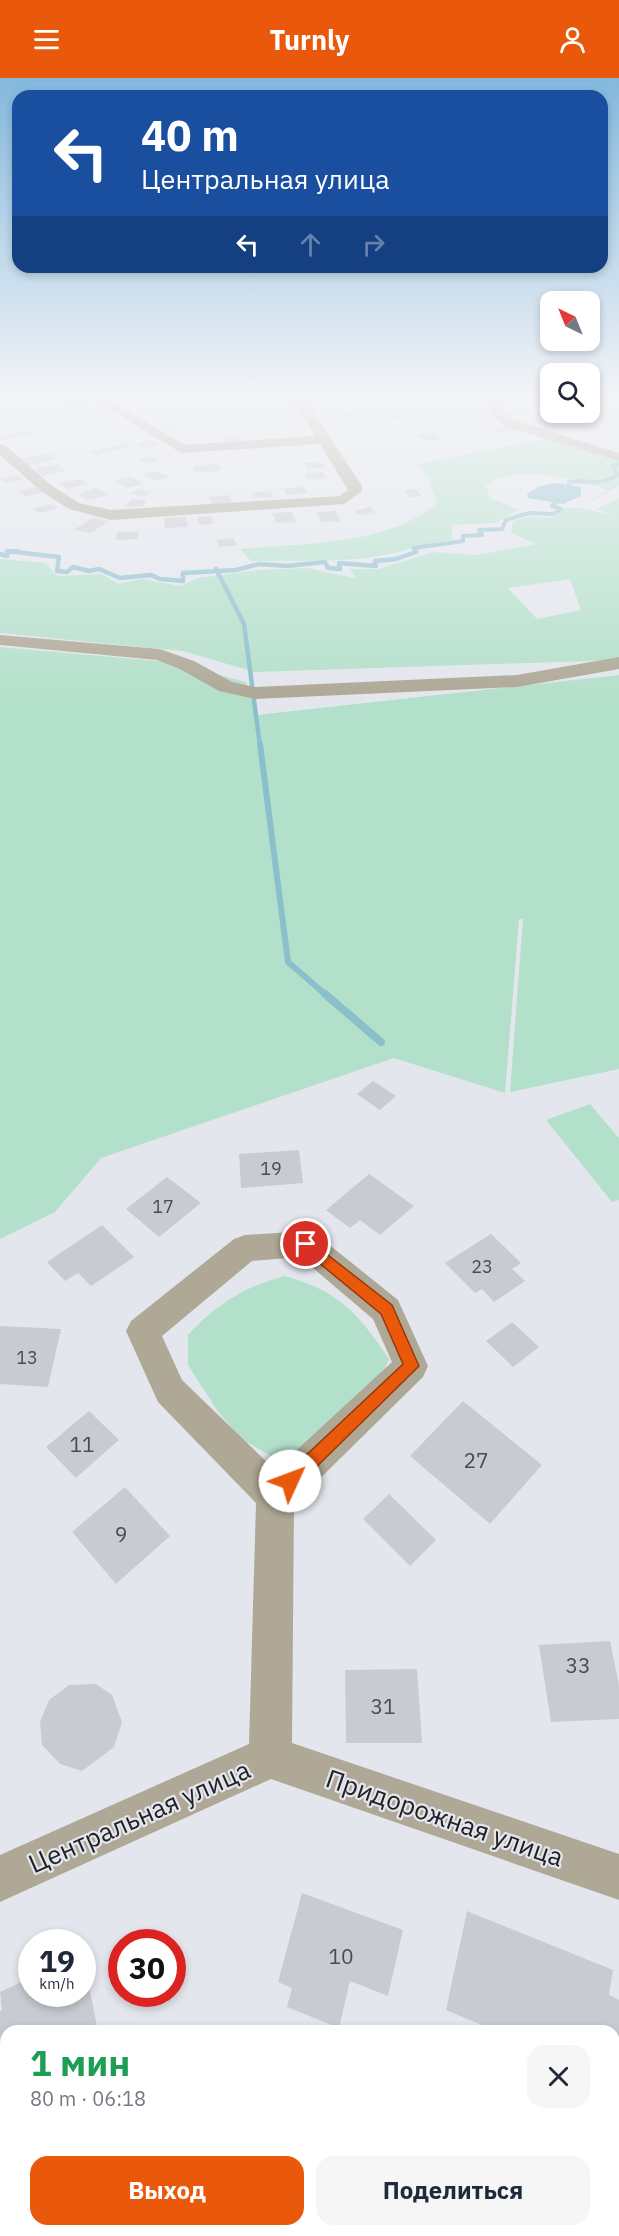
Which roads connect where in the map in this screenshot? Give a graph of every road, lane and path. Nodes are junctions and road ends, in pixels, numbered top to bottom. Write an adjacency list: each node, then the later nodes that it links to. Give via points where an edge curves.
1 (61, 498): 2 (street, via 74,506 111,515 145,515)
2 (347, 498)
3 (0, 640): 4 (street, via 160,654 226,687 255,693 517,681)
4 (619, 663)
5 (275, 1496): 5 (street, via 170,1390 143,1331 245,1248 306,1244 386,1310 411,1366); 6 (street, Центральная улица)
6 (270, 1757): 7 (street, Придорожная улица); 8 (street, Центральная улица)
7 (619, 1877)
8 (0, 1879)

